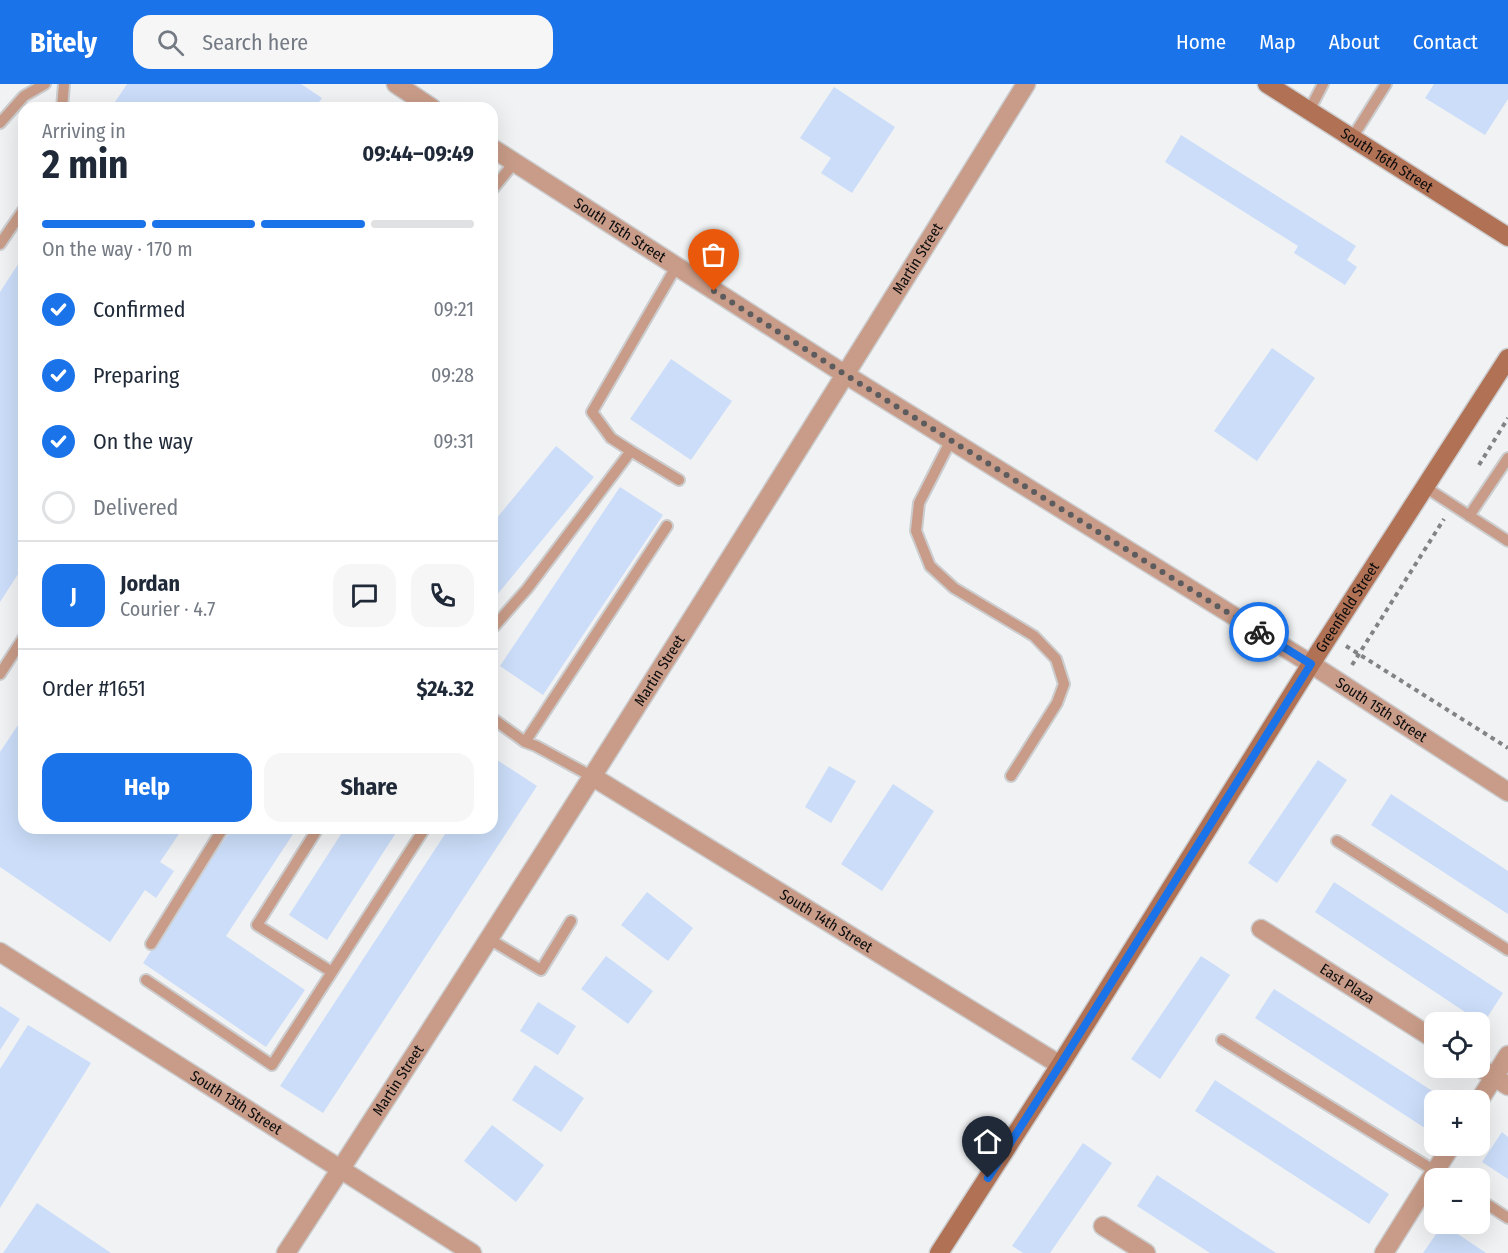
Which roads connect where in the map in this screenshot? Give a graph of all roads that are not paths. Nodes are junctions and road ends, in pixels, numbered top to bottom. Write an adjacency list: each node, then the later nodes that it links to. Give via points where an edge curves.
1 (45, 84): 8 (lane)
2 (64, 84): 9 (lane)
3 (396, 84): 10 (street)
4 (1026, 84): 23 (street, Martin Street)
5 (1267, 84): 12 (main road, South 16th Street)
6 (1323, 84): 12 (lane)
7 (1386, 84): 14 (lane)
8 (19, 102)
9 (62, 102)
10 (423, 102)
11 (18, 103): 13 (lane)
12 (1309, 111): 14 (main road, South 16th Street)
13 (0, 123)
14 (1352, 138): 19 (main road, South 16th Street)
15 (498, 152): 16 (street, South 15th Street)
16 (514, 163): 17 (lane); 21 (street, South 15th Street)
17 (498, 183)
18 (18, 218): 20 (lane)
19 (1508, 237)
20 (0, 244)
21 (676, 267): 23 (street, South 15th Street); 25 (lane, via 592,412 611,438)
22 (1508, 358): 28 (main road, Greenfield Street)
23 (846, 375): 24 (street, South 15th Street); 39 (street, Martin Street)
24 (951, 440): 34 (street, South 15th Street); 38 (lane, via 919,503 916,531 930,566 954,588 1034,636 1056,659 1064,684 1057,703)
25 (631, 451): 27 (lane); 32 (lane, via 527,590)
26 (1508, 458): 29 (lane)
27 (679, 480)
28 (1425, 487): 29 (lane); 34 (main road, Greenfield Street)
29 (1469, 516): 31 (lane)
30 (667, 526): 37 (lane)
31 (1508, 541)
32 (498, 622)
33 (18, 646): 35 (lane)
34 (1311, 664): 40 (street, South 15th Street); 56 (main road, Greenfield Street)
35 (0, 674)
36 (498, 724): 37 (lane)
37 (525, 741): 39 (lane)
38 (1011, 776)
39 (593, 777): 47 (street, Martin Street); 56 (street, South 14th Street)
40 (1508, 792)
41 (219, 834): 48 (lane)
42 (314, 834): 51 (lane, via 257,925)
43 (421, 834): 51 (lane)
44 (1337, 841): 49 (lane)
45 (571, 921): 47 (lane, via 541,970)
46 (1261, 929): 53 (street, East Plaza)
47 (489, 939): 60 (street, Martin Street)
48 (152, 944)
49 (1508, 950)
50 (0, 952): 60 (street, South 13th Street)
51 (332, 972): 52 (lane, via 272,1065)
52 (146, 980)
53 (1424, 1033)
54 (1222, 1040): 59 (lane)
55 (1508, 1055): 57 (street)
56 (1060, 1065): 67 (main road, Greenfield Street)
57 (1494, 1077): 58 (street)
58 (1486, 1090)
59 (1431, 1168)
60 (341, 1169): 65 (street, Martin Street); 66 (street, South 13th Street)
61 (1424, 1199): 69 (street)
62 (1490, 1206): 63 (lane)
63 (1508, 1218)
64 (1103, 1226): 68 (street)
65 (286, 1253)
66 (472, 1253)
67 (939, 1253)
68 (1146, 1253)
69 (1384, 1253)

